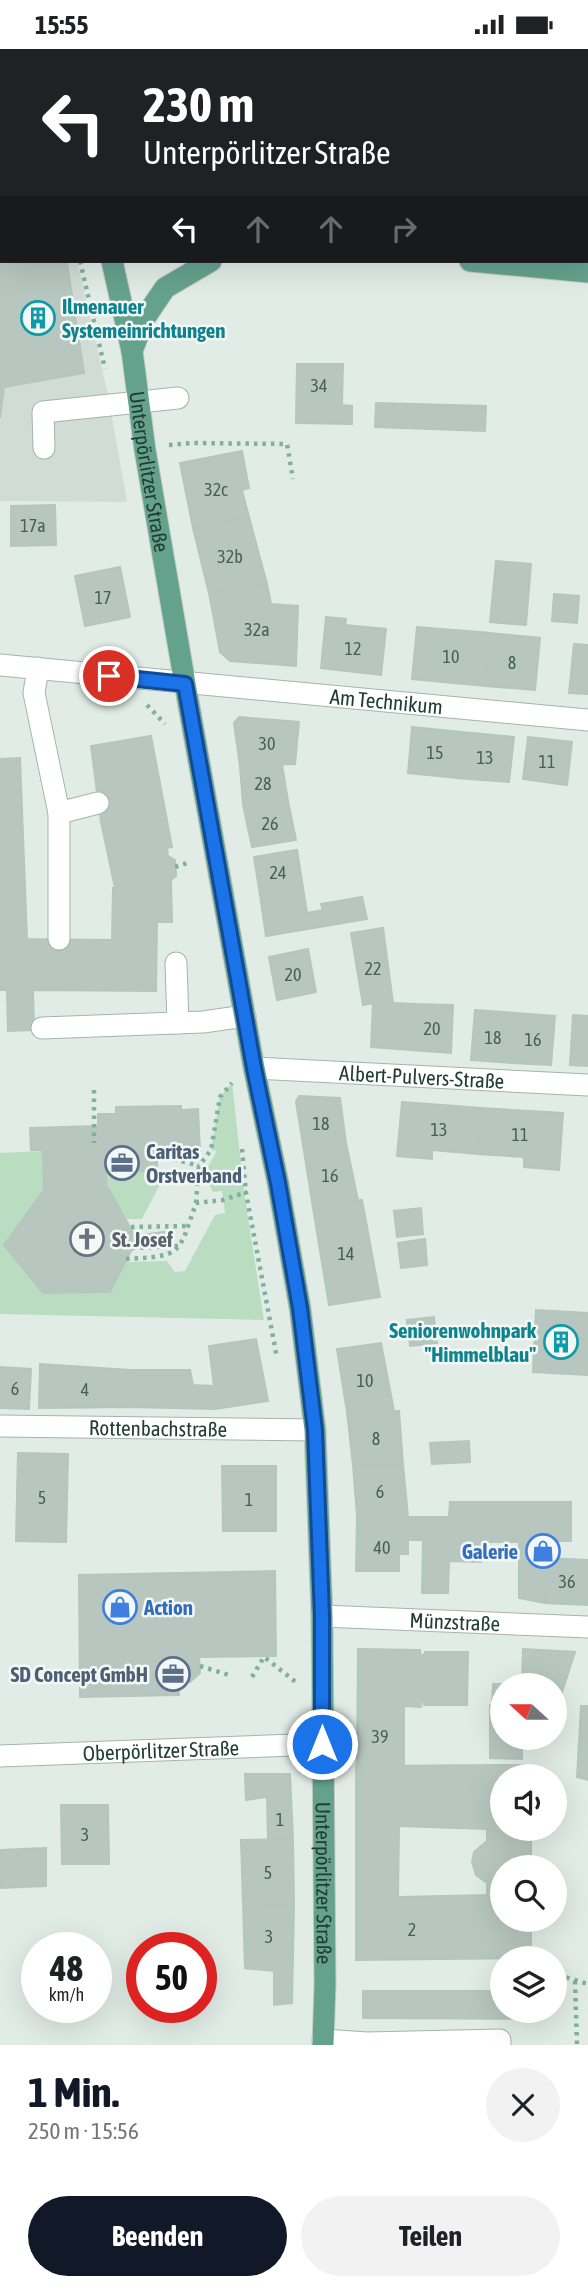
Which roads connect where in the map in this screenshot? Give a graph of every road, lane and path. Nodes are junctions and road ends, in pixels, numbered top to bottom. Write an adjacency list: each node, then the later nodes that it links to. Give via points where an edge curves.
1 (112, 263): 5 (main road, Unterpörlitzer Straße)
2 (208, 263): 5 (main road, via 165,288 144,319)
3 (491, 263): 4 (main road)
4 (588, 272)
5 (132, 351): 7 (main road, Unterpörlitzer Straße)
6 (178, 398): 7 (street)
7 (138, 401): 8 (street, via 43,412); 9 (main road, Unterpörlitzer Straße)
8 (44, 448)
9 (145, 450): 10 (path, via 191,443 287,444); 13 (main road, Unterpörlitzer Straße)
10 (293, 478)
11 (0, 665): 12 (street)
12 (38, 668): 13 (street); 18 (street, via 34,693)
13 (185, 684): 15 (street, Am Technikum); 23 (main road, Unterpörlitzer Straße)
14 (140, 701): 16 (path)
15 (588, 720)
16 (165, 724)
17 (98, 803): 18 (street)
18 (59, 813): 21 (street)
19 (194, 861): 20 (path)
20 (196, 873)
21 (59, 939)
22 (176, 963): 24 (street)
23 (245, 1016): 24 (street); 26 (main road, Unterpörlitzer Straße)
24 (178, 1023): 25 (street)
25 (42, 1028)
26 (254, 1068): 27 (street, Albert-Pulvers-Straße); 34 (main road, Unterpörlitzer Straße)
27 (588, 1085)
28 (94, 1090): 30 (path)
29 (237, 1093): 33 (path, via 234,1081 220,1097 211,1150)
30 (94, 1143)
31 (241, 1143): 35 (path)
32 (157, 1157): 33 (path)
33 (199, 1166): 36 (path)
34 (278, 1183): 35 (path); 44 (main road, Unterpörlitzer Straße)
35 (246, 1193): 36 (path); 42 (path)
36 (196, 1203): 37 (path)
37 (188, 1226): 38 (path); 39 (path)
38 (131, 1227)
39 (181, 1246): 40 (path); 41 (path, via 165,1257)
40 (132, 1248)
41 (126, 1259)
42 (279, 1366)
43 (0, 1426): 44 (street, Rottenbachstraße)
44 (315, 1430): 45 (main road, Unterpörlitzer Straße)
45 (322, 1616): 46 (street, Münzstraße); 50 (main road, Unterpörlitzer Straße)
46 (588, 1627)
47 (200, 1666): 48 (path)
48 (229, 1675)
49 (252, 1677): 50 (path, via 264,1657 297,1683)
50 (322, 1684): 51 (main road, Unterpörlitzer Straße)
51 (322, 1744): 52 (street, Oberpörlitzer Straße); 56 (main road, Unterpörlitzer Straße)
52 (0, 1756)
53 (567, 1979): 54 (path)
54 (575, 1982): 55 (path); 58 (path)
55 (588, 1984)
56 (323, 2043): 57 (street, via 500,2040)
57 (500, 2045)
58 (577, 2045)

